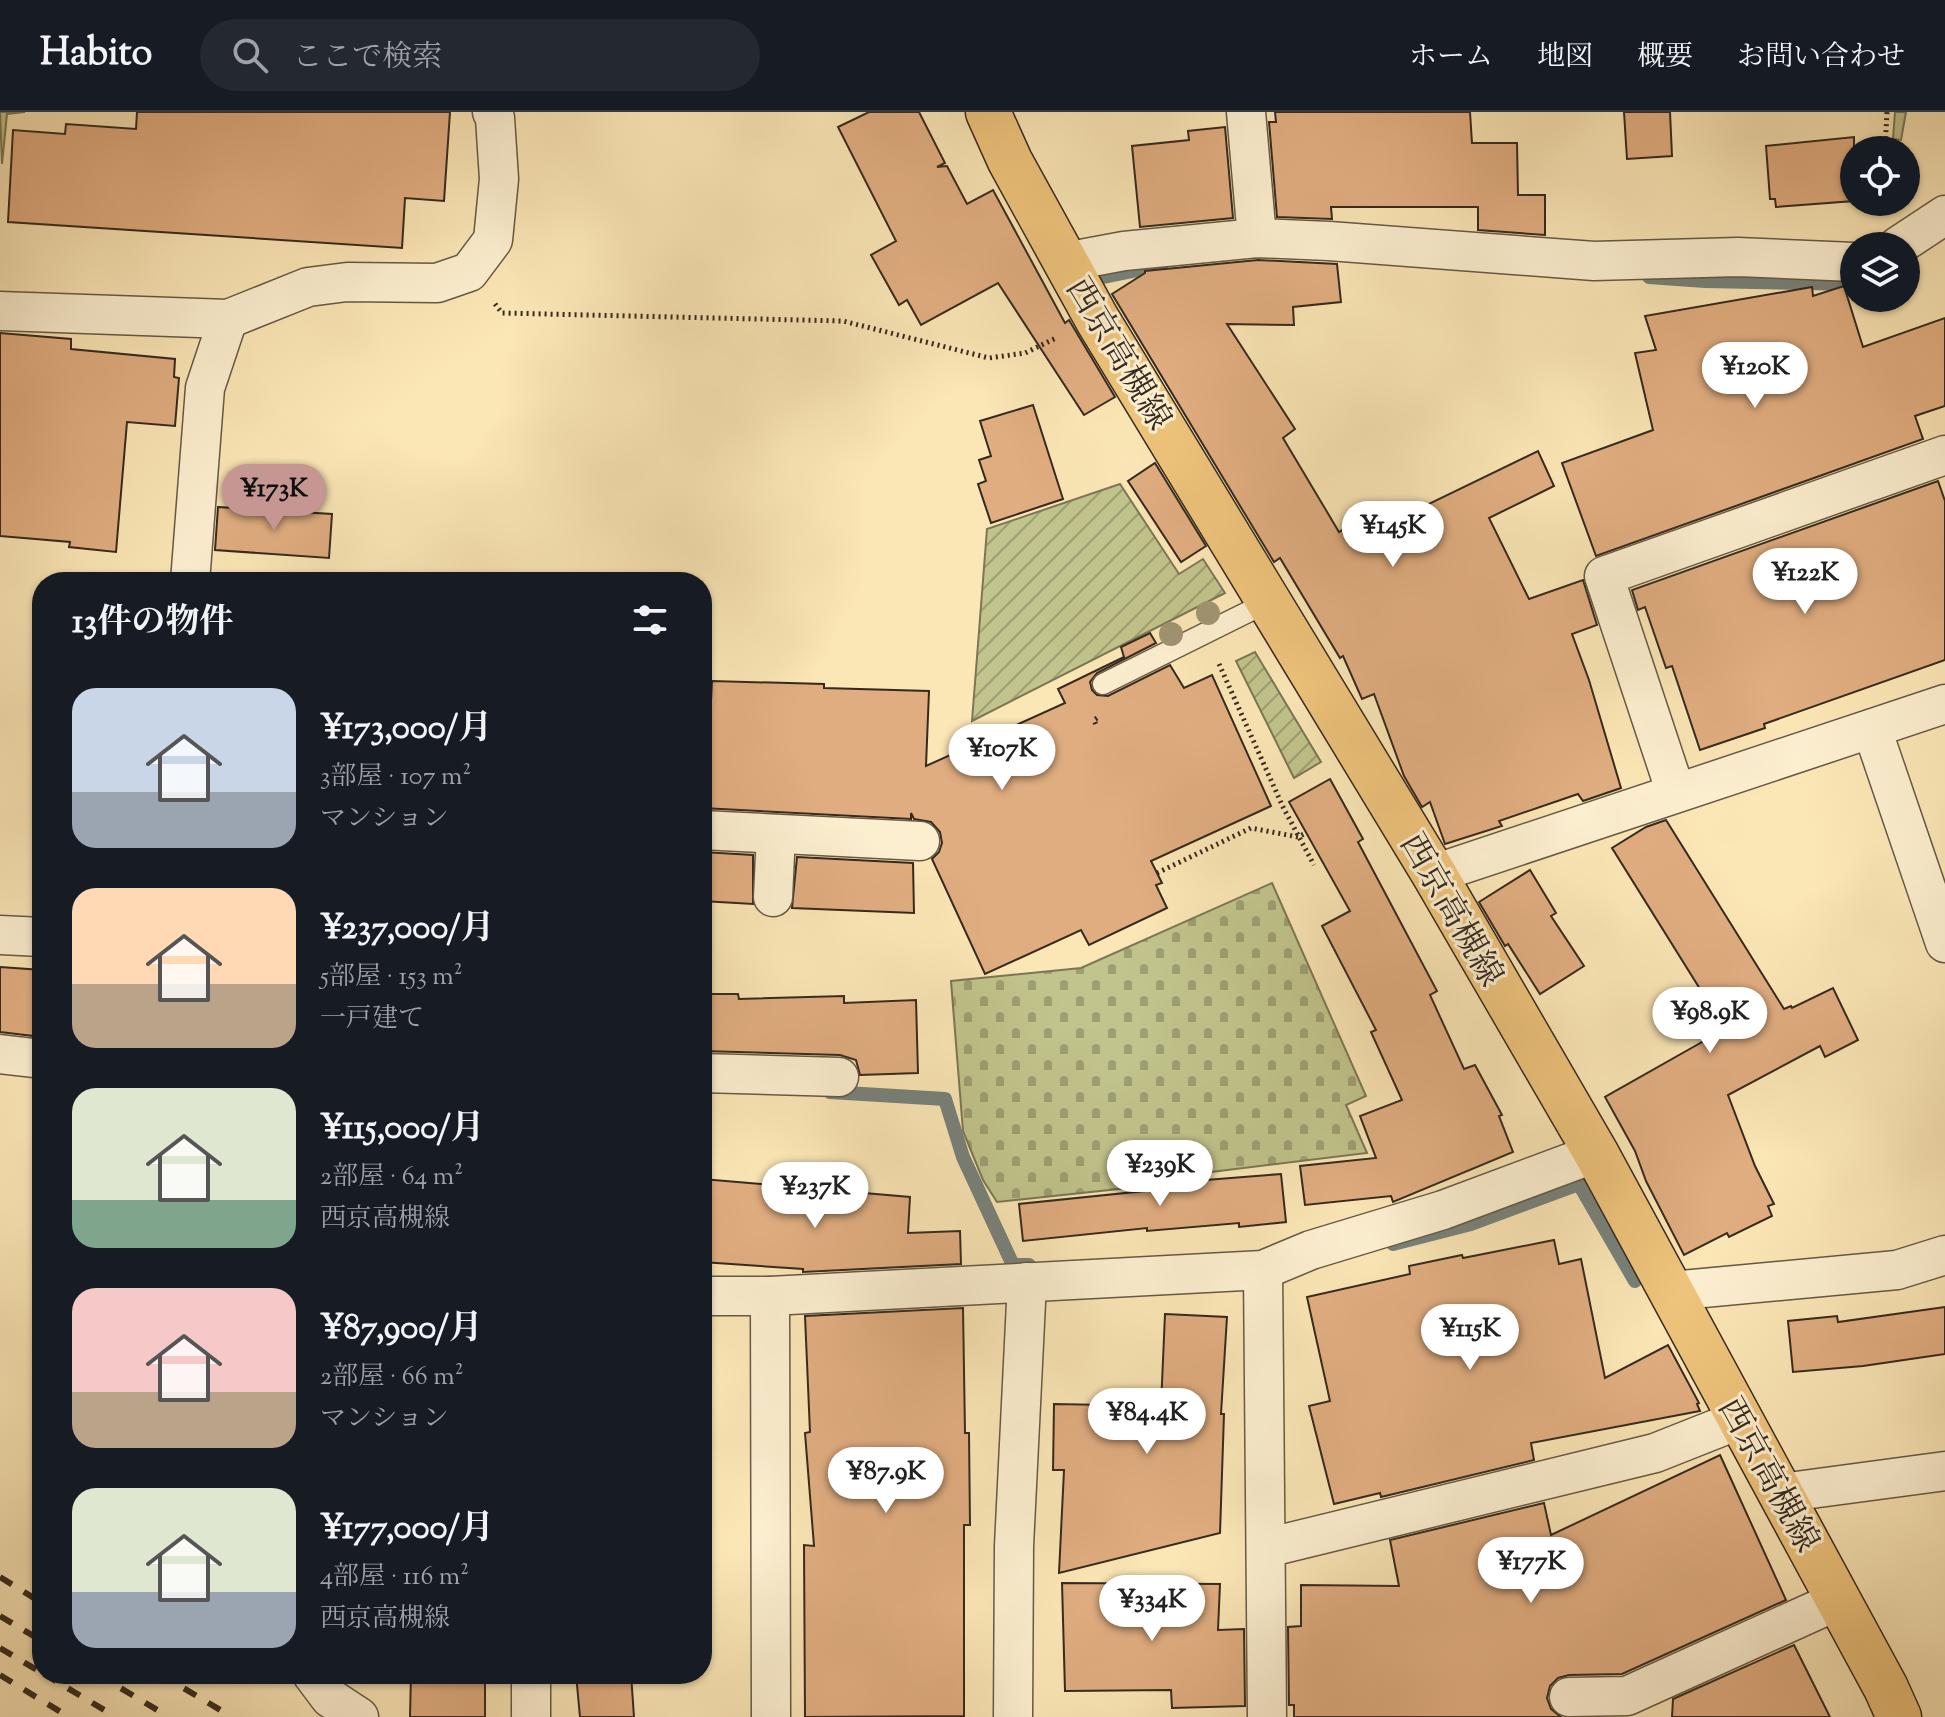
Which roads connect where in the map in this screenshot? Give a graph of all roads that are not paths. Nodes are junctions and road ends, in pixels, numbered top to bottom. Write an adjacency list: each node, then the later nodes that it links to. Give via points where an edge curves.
1 (492, 112): 10 (street, via 499,179 493,240 469,272 437,283 308,287)
2 (988, 112): 8 (main road, 西京高槻線)
3 (1246, 112): 6 (street)
4 (1945, 215): 5 (street)
5 (1919, 232)
6 (1257, 238): 7 (street, via 1594,261 1738,257); 8 (street)
7 (1840, 261)
8 (1065, 262): 13 (main road, 西京高槻線)
9 (0, 311): 10 (street)
10 (228, 319): 12 (street, via 205,388)
11 (1945, 455): 17 (street, via 1604,576)
12 (191, 572)
13 (1270, 601): 14 (lane); 21 (main road, 西京高槻線)
14 (1103, 684)
15 (1945, 704): 16 (street)
16 (1872, 729): 17 (street); 25 (street)
17 (1676, 793): 21 (street)
18 (712, 831): 19 (street)
19 (776, 834): 20 (street); 22 (street)
20 (920, 841)
21 (1434, 874): 30 (main road, 西京高槻線)
22 (773, 897)
23 (0, 935): 24 (street)
24 (32, 937)
25 (1945, 943)
26 (0, 1054): 27 (street)
27 (32, 1058)
28 (712, 1073): 29 (street)
29 (839, 1077)
30 (1596, 1153): 32 (street); 34 (main road, 西京高槻線)
31 (1945, 1255): 34 (street, via 1897,1270)
32 (1263, 1270): 33 (street); 40 (street)
33 (1027, 1282): 36 (street); 48 (street, via 1014,1546)
34 (1671, 1291): 37 (main road, 西京高槻線)
35 (712, 1296): 36 (street)
36 (770, 1296): 47 (street)
37 (1741, 1419): 39 (main road, 西京高槻線); 40 (street, via 1655,1453)
38 (1945, 1471): 39 (street)
39 (1781, 1493): 41 (main road, 西京高槻線)
40 (1266, 1548): 49 (street)
41 (1839, 1600): 44 (street, via 1627,1696); 50 (main road, 西京高槻線)
42 (320, 1684): 45 (street, via 330,1698)
43 (531, 1684): 46 (street)
44 (1569, 1697)
45 (359, 1717)
46 (531, 1717)
47 (771, 1717)
48 (1013, 1717)
49 (1267, 1717)
50 (1899, 1717)

